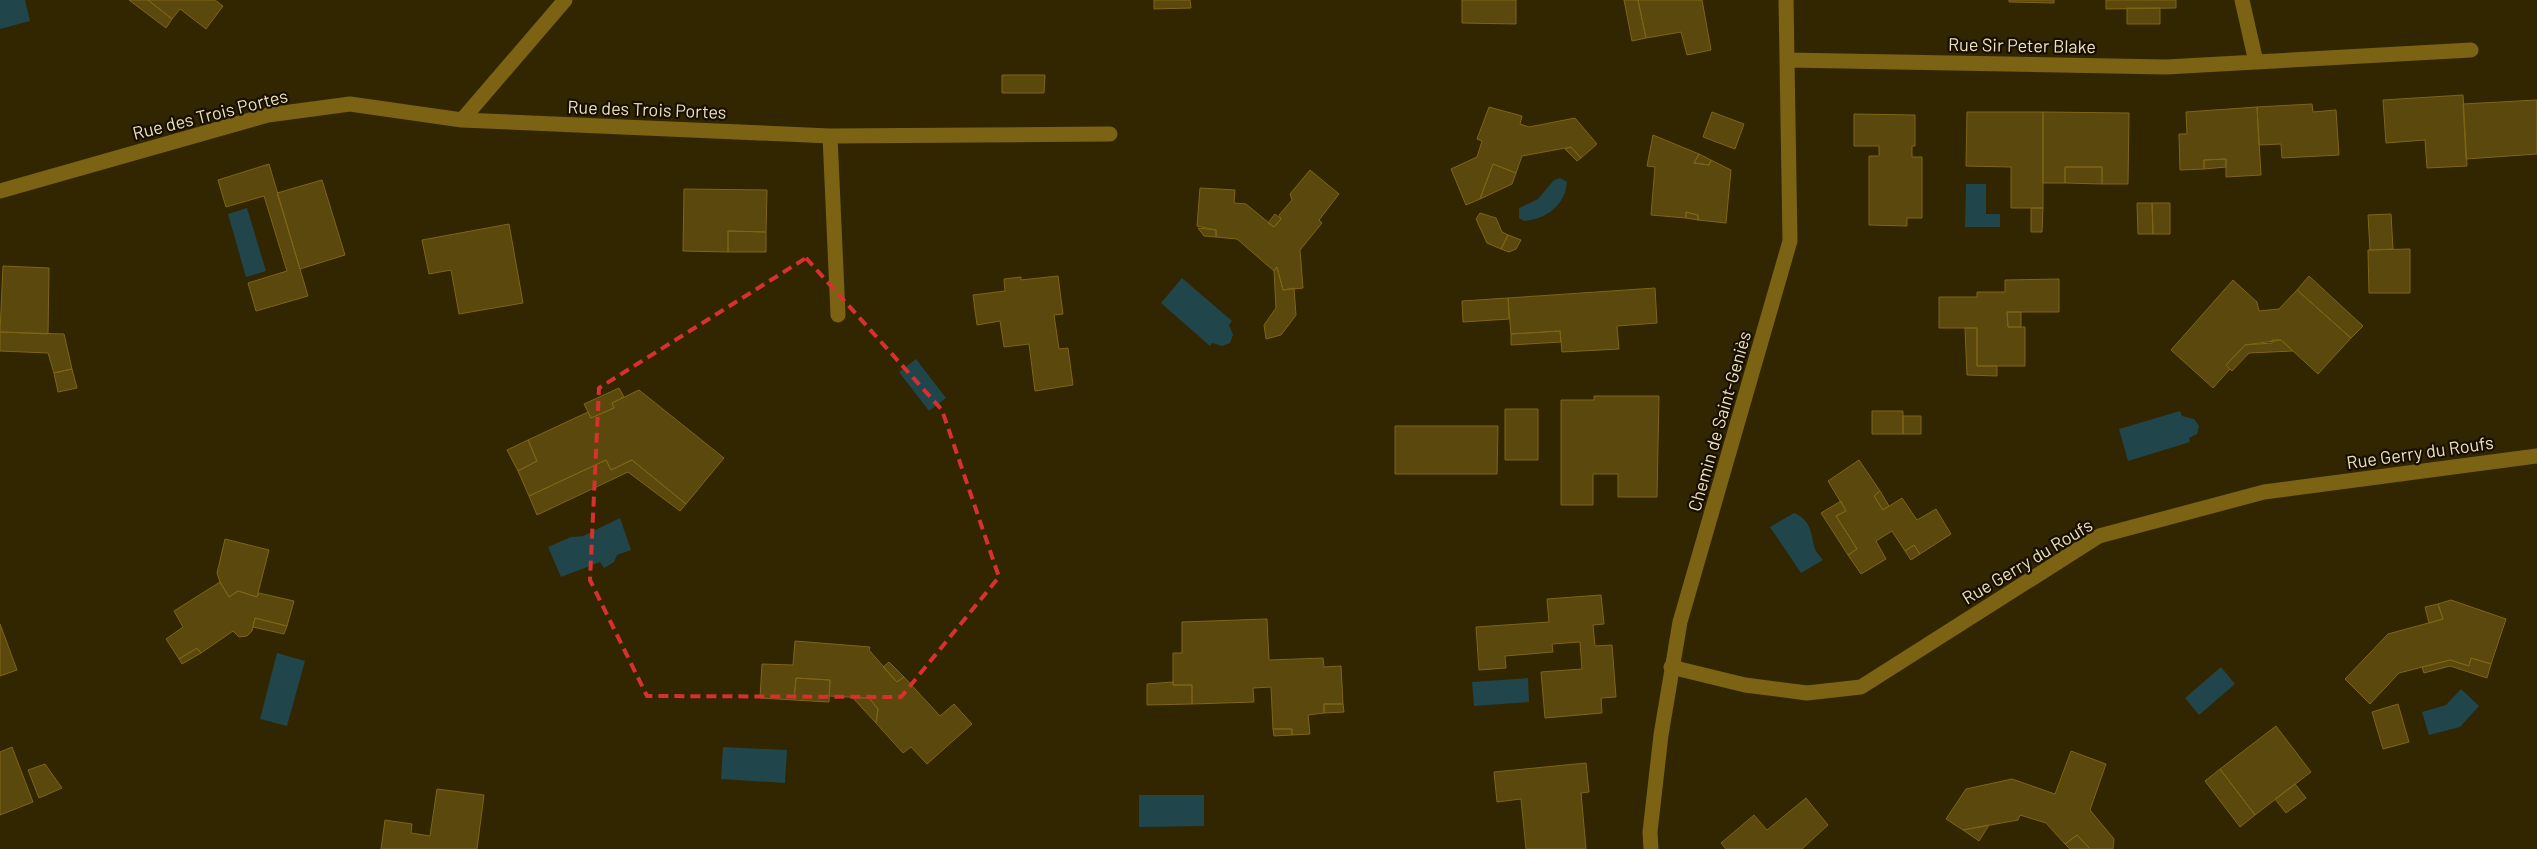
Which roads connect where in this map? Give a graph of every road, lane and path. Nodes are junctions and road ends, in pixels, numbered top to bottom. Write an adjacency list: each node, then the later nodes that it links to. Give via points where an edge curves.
1 (565, 0): 7 (street)
2 (1786, 0): 5 (street, Chemin de Saint-Geniès)
3 (2242, 0): 6 (street)
4 (2472, 50): 6 (street, Rue Sir Peter Blake)
5 (1788, 60): 6 (street, Rue Sir Peter Blake, via 2166,67); 13 (street, Chemin de Saint-Geniès, via 1790,241 1680,622)
6 (2256, 62)
7 (462, 120): 9 (street, Rue des Trois Portes); 10 (street, Rue des Trois Portes, via 350,104 268,115)
8 (1110, 134): 9 (street, Rue des Trois Portes)
9 (830, 136): 11 (street)
10 (0, 191)
11 (838, 315)
12 (2537, 456): 13 (street, Rue Gerry du Roufs, via 2264,492 2099,536 1861,687 1807,693 1745,686)
13 (1671, 667): 14 (street, Chemin de Saint-Geniès, via 1650,832)
14 (1651, 849)

